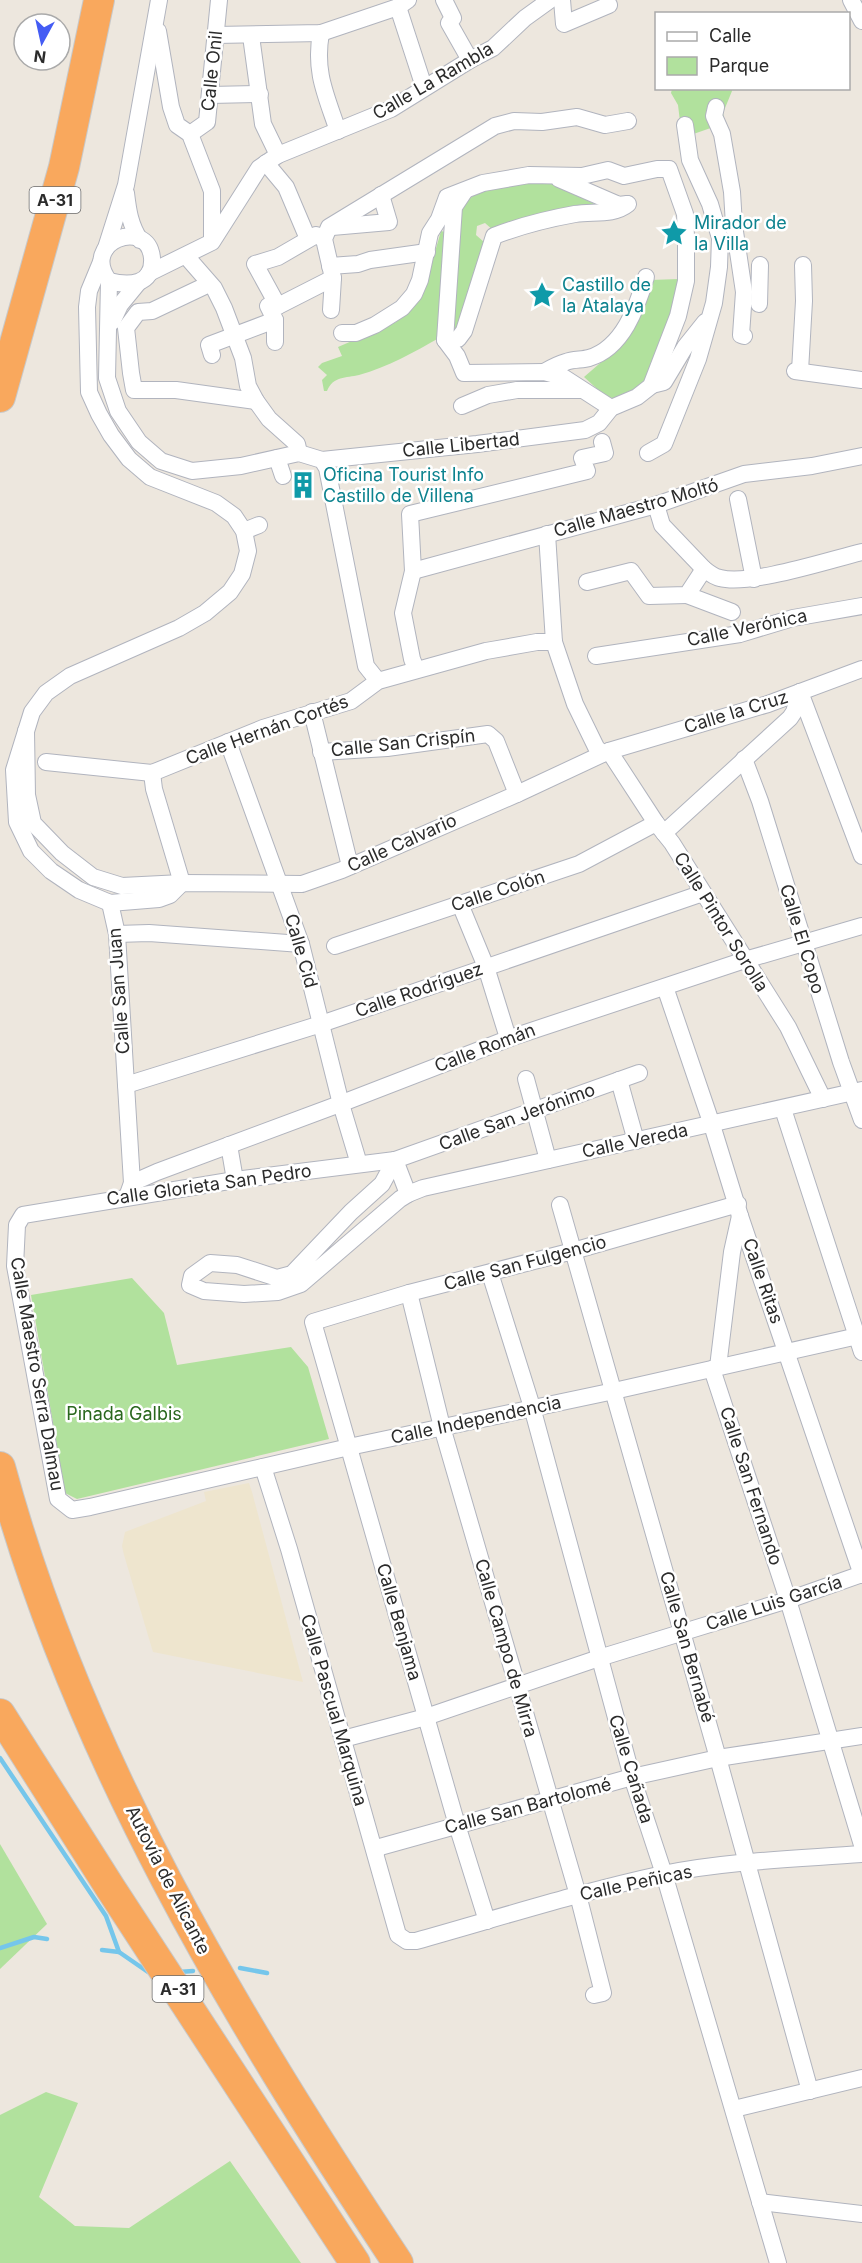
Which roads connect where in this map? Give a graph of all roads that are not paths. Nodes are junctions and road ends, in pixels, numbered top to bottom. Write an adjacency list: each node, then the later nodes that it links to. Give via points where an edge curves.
1 (99, 0): 56 (highway, A-31, via 64,167)
2 (159, 0): 9 (street)
3 (219, 0): 11 (street, Calle Onil)
4 (444, 0): 13 (street, via 453,18 449,23)
5 (550, 0): 13 (street, Calle La Rambla, via 494,48)
6 (562, 0): 8 (street, via 564,24)
7 (403, 3): 10 (street); 14 (street)
8 (609, 5)
9 (156, 20): 21 (street, via 171,107 177,125); 24 (street)
10 (321, 33): 12 (street); 20 (street, via 319,72)
11 (216, 35): 12 (street); 16 (street, Calle Onil)
12 (251, 36): 15 (street)
13 (470, 60): 14 (street, Calle La Rambla)
14 (424, 87): 20 (street, Calle La Rambla, via 391,109)
15 (260, 94): 16 (street); 22 (street)
16 (210, 95): 21 (street, Calle Onil, via 207,122)
17 (716, 107): 48 (street, via 714,116 722,134 732,192 744,292)
18 (628, 121): 26 (street, via 604,125 577,117 495,126)
19 (685, 125): 43 (street, via 690,160 720,238)
20 (338, 131): 22 (street, Calle La Rambla)
21 (190, 134): 28 (street, via 212,191)
22 (272, 159): 27 (street, via 286,187); 28 (street, Calle La Rambla, via 259,168)
23 (547, 175): 25 (street, via 483,183); 49 (street, via 631,206 575,214 494,236 464,331 458,339); 54 (street, via 582,176 608,170 624,176 669,170 685,214 686,281 678,316)
24 (126, 184): 29 (street, via 133,230); 31 (street)
25 (465, 191): 30 (street, via 447,197 430,233); 49 (street, via 454,207)
26 (381, 195): 27 (street); 27 (street, via 389,222)
27 (321, 235): 35 (street); 42 (street, via 255,264)
28 (212, 242): 32 (street, Calle La Rambla)
29 (146, 246): 31 (street, via 133,236 117,238); 32 (street); 37 (street, via 152,261)
30 (427, 252): 35 (street, via 370,260); 46 (street, via 414,294 402,308 356,333)
31 (103, 256): 38 (street); 45 (street, via 89,291)
32 (186, 256): 37 (street, Calle La Rambla); 39 (street)
33 (760, 265): 40 (street)
34 (803, 265): 53 (street, via 804,301 797,371)
35 (331, 272): 41 (street); 42 (street)
36 (646, 277): 52 (street, via 633,316 603,351)
37 (143, 278): 38 (street, via 123,284); 44 (street, via 120,305)
38 (108, 280): 44 (street); 45 (street)
39 (208, 284): 47 (street, via 214,288); 57 (street, via 152,311 138,312 126,327 134,390 176,390)
40 (759, 304)
41 (331, 310)
42 (276, 313): 47 (street); 50 (street)
43 (711, 314): 54 (street, via 664,382); 62 (street, via 698,359 664,444)
44 (110, 328): 64 (street, via 107,378 118,411 139,442 161,461 192,471)
45 (88, 329): 85 (street, Calle San Juan, via 89,392 111,435 129,459 150,477 216,503 252,528 242,574 230,592 179,628 70,676 46,693 32,712)
46 (342, 333)
47 (236, 335): 51 (street, via 209,345); 57 (street, via 248,386)
48 (744, 336)
49 (445, 340): 52 (street, via 464,373)
50 (275, 342)
51 (212, 355)
52 (544, 372): 55 (street, via 563,377)
53 (862, 380)
54 (651, 386): 59 (street, via 637,397)
55 (582, 390): 58 (street, via 517,390 488,395); 59 (street)
56 (0, 397)
57 (256, 401): 61 (street, via 269,419 297,444)
58 (462, 406)
59 (610, 408): 65 (street, Calle Libertad, via 599,423 585,430)
60 (602, 442): 72 (street, via 605,453 582,458 586,471 410,514)
61 (299, 453): 64 (street); 65 (street)
62 (648, 453)
63 (862, 456): 68 (street, Calle Maestro Moltó, via 744,474)
64 (277, 458): 66 (street)
65 (325, 464): 82 (street, via 366,666)
66 (283, 476)
67 (738, 499): 73 (street)
68 (656, 505): 69 (street, Calle Maestro Moltó); 71 (street, via 662,525)
69 (547, 534): 72 (street, Calle Maestro Moltó); 78 (street, Calle Pintor Sorolla)
70 (862, 552): 73 (street)
71 (704, 569): 73 (street, via 722,579); 75 (street)
72 (413, 571): 80 (street, via 403,613)
73 (754, 579)
74 (587, 582): 75 (street, via 632,571 649,596)
75 (687, 595): 77 (street)
76 (862, 606): 79 (street, Calle Verónica, via 793,618 740,634)
77 (732, 612)
78 (554, 642): 80 (street, Calle Hernán Cortés, via 522,644); 88 (street, Calle Pintor Sorolla, via 575,704 596,747)
79 (596, 656)
80 (416, 669): 82 (street, Calle Hernán Cortés)
81 (862, 669): 83 (street, Calle la Cruz)
82 (378, 681): 84 (street, Calle Hernán Cortés, via 351,701)
83 (800, 692): 88 (street, Calle la Cruz); 89 (street, Calle Colón, via 790,718); 94 (street)
84 (312, 712): 86 (street, Calle Hernán Cortés); 87 (street)
85 (26, 731): 96 (street, Calle Calvario, via 27,795 33,823 62,854 93,877 122,886); 99 (street, Calle San Juan, via 14,770 17,822 31,851 79,890)
86 (228, 742): 91 (street, Calle Hernán Cortés); 97 (street, Calle Cid)
87 (321, 752): 92 (street, Calle San Crispín, via 488,735 492,736); 95 (street)
88 (605, 752): 92 (street, Calle Calvario); 93 (street, Calle Pintor Sorolla)
89 (744, 759): 93 (street, Calle Colón); 104 (street, Calle El Copo)
90 (46, 762): 91 (street, Calle Hernán Cortés)
91 (152, 773): 96 (street)
92 (517, 794): 95 (street, Calle Calvario)
93 (660, 828): 98 (street, Calle Pintor Sorolla); 100 (street, Calle Colón, via 579,864)
94 (862, 856)
95 (350, 866): 97 (street, Calle Calvario, via 302,884)
96 (183, 883): 97 (street, Calle Calvario); 99 (street, via 159,899)
97 (279, 884): 103 (street, Calle Cid)
98 (703, 893): 106 (street, Calle Pintor Sorolla); 107 (street, Calle Rodríguez)
99 (110, 903): 102 (street, Calle San Juan)
100 (460, 904): 105 (street, Calle Colón); 107 (street)
101 (862, 926): 104 (street, Calle Román)
102 (117, 934): 103 (street); 114 (street, Calle San Juan)
103 (301, 944): 109 (street, Calle Cid)
104 (804, 944): 106 (street, Calle Román); 115 (street, Calle El Copo, via 841,1062)
105 (335, 946)
106 (745, 960): 108 (street, Calle Román); 116 (street, Calle Pintor Sorolla, via 788,1027)
107 (486, 967): 109 (street, Calle Rodríguez); 110 (street)
108 (665, 987): 110 (street, Calle Román); 121 (street, Calle Ritas)
109 (321, 1024): 114 (street, Calle Rodríguez); 117 (street, Calle Cid)
110 (508, 1038): 117 (street, Calle Román)
111 (639, 1073): 113 (street, Calle San Jerónimo)
112 (526, 1079): 119 (street)
113 (619, 1080): 119 (street, Calle San Jerónimo); 122 (street)
114 (131, 1084): 128 (street, Calle San Juan)
115 (858, 1091): 116 (street, Calle Vereda); 120 (street, Calle El Copo)
116 (824, 1100): 118 (street, Calle Vereda)
117 (341, 1104): 123 (street, Calle Román); 126 (street, Calle Cid)
118 (783, 1109): 121 (street, Calle Vereda); 138 (street)
119 (535, 1111): 124 (street, Calle San Jerónimo); 125 (street)
120 (862, 1120)
121 (712, 1125): 122 (street, Calle Vereda); 131 (street, Calle Ritas)
122 (636, 1141): 125 (street, Calle Vereda)
123 (229, 1145): 127 (street); 128 (street, Calle Román)
124 (395, 1160): 126 (street, Calle Glorieta San Pedro); 129 (street); 135 (street, via 382,1184 351,1212)
125 (548, 1160): 129 (street, Calle Vereda)
126 (359, 1164): 127 (street, Calle Glorieta San Pedro)
127 (235, 1180): 128 (street, Calle Glorieta San Pedro)
128 (129, 1190): 132 (street, Calle Glorieta San Pedro)
129 (408, 1194): 135 (street)
130 (560, 1205): 133 (street, Calle San Bernabé)
131 (739, 1210): 133 (street, Calle San Fulgencio); 139 (street, Calle Ritas); 140 (street, Calle San Fernando)
132 (23, 1215): 147 (street, Calle Maestro Serra Dalmau, via 17,1225 15,1266 58,1499 72,1510)
133 (573, 1251): 134 (street, Calle San Fulgencio); 141 (street, Calle San Bernabé)
134 (490, 1273): 136 (street, Calle San Fulgencio); 142 (street, Calle Cañada)
135 (296, 1279): 135 (street, via 210,1263 192,1276 190,1285 204,1291 244,1294 278,1292)
136 (409, 1293): 137 (street, Calle San Fulgencio); 143 (street, Calle Campo de Mirra)
137 (313, 1322): 144 (street, Calle Benjama)
138 (860, 1341): 139 (street, Calle Independencia)
139 (787, 1352): 140 (street, Calle Independencia); 148 (street, Calle Ritas)
140 (715, 1368): 141 (street, Calle Independencia); 149 (street, Calle San Fernando)
141 (614, 1391): 142 (street, Calle Independencia); 150 (street, Calle San Bernabé)
142 (532, 1407): 143 (street, Calle Independencia); 151 (street, Calle Cañada)
143 (442, 1427): 144 (street, Calle Independencia); 152 (street, Calle Campo de Mirra)
144 (349, 1447): 146 (street, Calle Independencia); 154 (street, Calle Benjama)
145 (0, 1467): 177 (highway, Autovía de Alicante / A-31, via 35,1581 67,1665 163,1875 231,1999)
146 (263, 1467): 147 (street, Calle Independencia); 156 (street, Calle Pascual Marquina)
147 (90, 1507)
148 (862, 1574): 149 (street, Calle Luis García)
149 (788, 1600): 150 (street, Calle Luis García); 157 (street, Calle San Fernando)
150 (682, 1634): 151 (street, Calle Luis García); 158 (street, Calle San Bernabé)
151 (599, 1658): 152 (street, Calle Luis García); 159 (street, Calle Cañada)
152 (516, 1687): 154 (street, Calle Luis García); 160 (street, Calle Campo de Mirra)
153 (0, 1714): 176 (highway, A-31)
154 (426, 1717): 156 (street, Calle Luis García); 161 (street, Calle Benjama)
155 (862, 1736): 157 (street, Calle San Bartolomé)
156 (343, 1739): 163 (street, Calle Pascual Marquina)
157 (831, 1741): 158 (street, Calle San Bartolomé); 162 (street, Calle San Fernando)
158 (718, 1758): 159 (street, Calle San Bartolomé); 165 (street, Calle San Bernabé)
159 (632, 1777): 160 (street, Calle San Bartolomé); 166 (street, Calle Cañada)
160 (549, 1800): 161 (street, Calle San Bartolomé); 167 (street, Calle Campo de Mirra)
161 (457, 1825): 163 (street, Calle San Bartolomé, via 380,1847); 168 (street, Calle Benjama)
162 (862, 1845)
163 (375, 1852): 169 (street, Calle Pascual Marquina, via 398,1935)
164 (862, 1854): 165 (street, Calle Peñicas)
165 (748, 1863): 166 (street, Calle Peñicas); 172 (street, Calle San Bernabé)
166 (664, 1874): 167 (street, Calle Peñicas); 173 (street, Calle Cañada)
167 (578, 1896): 168 (street, Calle Peñicas); 170 (street, Calle Campo de Mirra, via 603,1993)
168 (487, 1921): 169 (street, Calle Peñicas)
169 (416, 1941)
170 (594, 1995)
171 (862, 2078): 172 (street)
172 (810, 2091): 173 (street)
173 (734, 2109): 174 (street, Calle Cañada)
174 (760, 2202): 175 (street); 178 (street, Calle Cañada)
175 (862, 2214)
176 (355, 2263)
177 (398, 2263)
178 (778, 2263)

